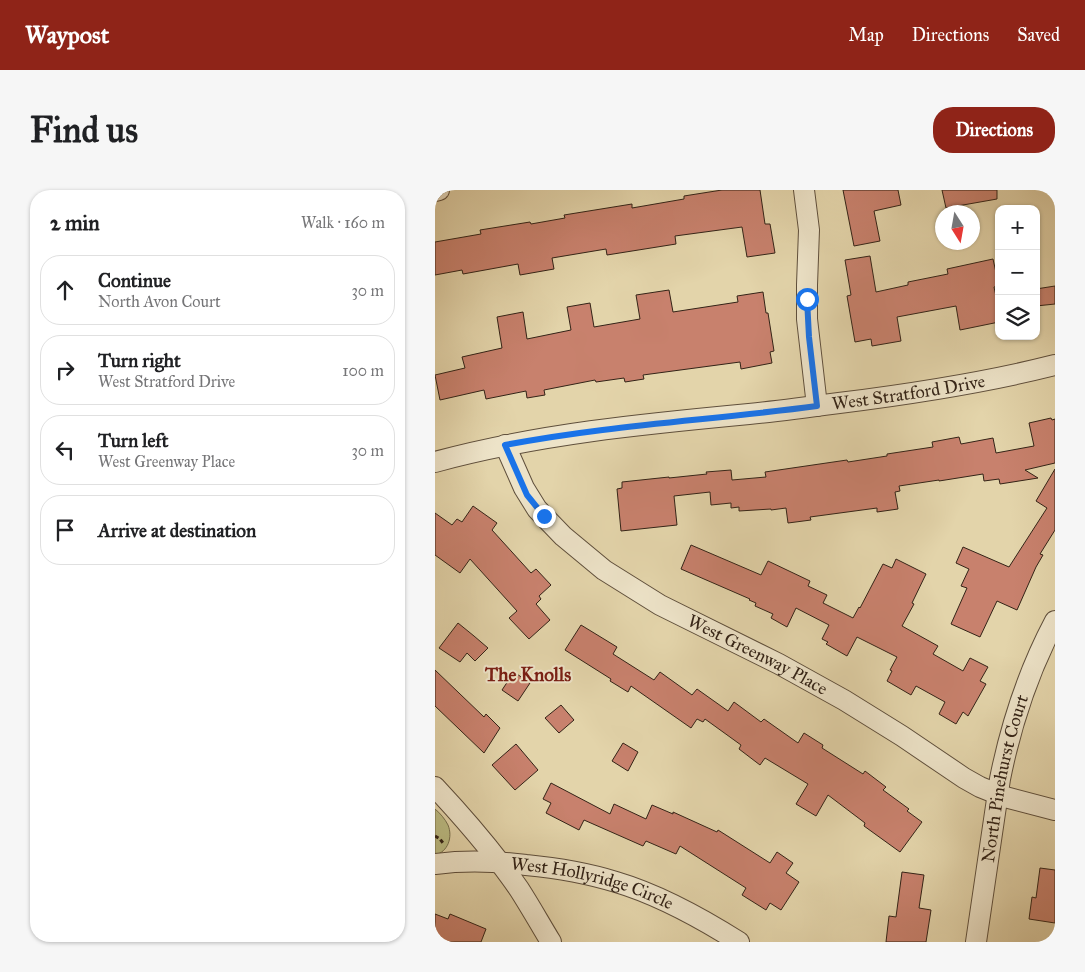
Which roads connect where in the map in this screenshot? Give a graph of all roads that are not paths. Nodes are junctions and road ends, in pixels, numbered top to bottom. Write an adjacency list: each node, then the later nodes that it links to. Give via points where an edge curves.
1 (439, 190): 3 (street)
2 (804, 190): 5 (street, via 809,230 807,319)
3 (435, 191)
4 (1055, 365): 5 (street, West Stratford Drive, via 943,388)
5 (817, 406): 6 (street, West Stratford Drive, via 621,427)
6 (505, 445): 7 (street, West Stratford Drive); 10 (street, West Greenway Place, via 537,509 604,570 661,605 839,696 964,778)
7 (435, 462)
8 (1055, 620): 10 (street, North Pinehurst Court, via 1037,659 1005,753)
9 (435, 787): 12 (street)
10 (998, 795): 11 (street, West Greenway Place); 16 (street, North Pinehurst Court)
11 (1055, 810)
12 (499, 862): 13 (street, West Hollyridge Circle); 14 (street); 15 (street, West Hollyridge Circle, via 566,870 617,882 679,908)
13 (435, 864)
14 (551, 942)
15 (739, 942)
16 (976, 942)

